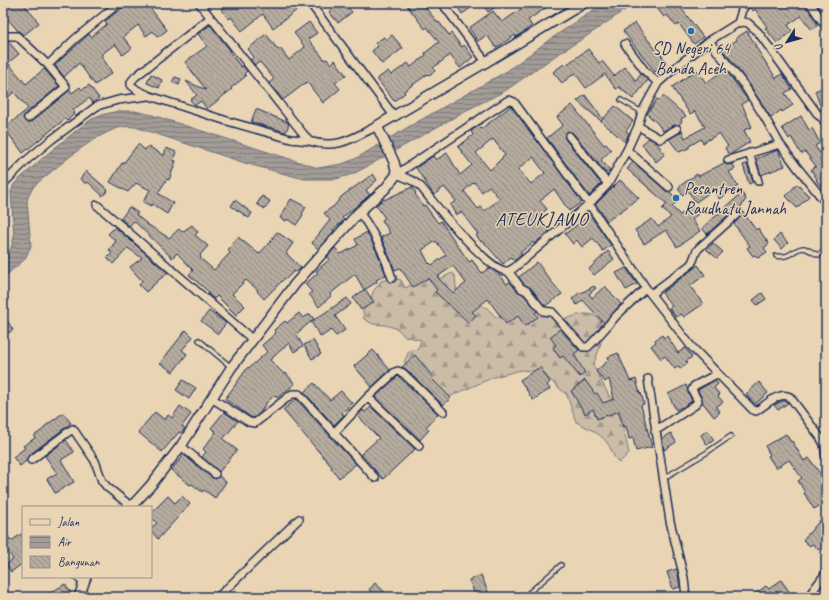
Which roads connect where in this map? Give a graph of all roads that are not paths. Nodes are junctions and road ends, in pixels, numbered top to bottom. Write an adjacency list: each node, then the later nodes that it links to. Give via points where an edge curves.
1 (119, 3): 15 (street)
2 (199, 3): 8 (street)
3 (310, 3): 21 (street)
4 (442, 3): 14 (street)
5 (747, 3): 9 (street)
6 (810, 3): 10 (street)
7 (578, 5): 14 (street)
8 (210, 18): 17 (street, via 132,79 131,85); 28 (street)
9 (738, 23): 12 (street); 20 (street, via 748,23 758,32)
10 (826, 27)
11 (3, 37): 15 (street, via 17,36)
12 (709, 41): 16 (street); 29 (street, via 744,85)
13 (625, 44): 16 (street, via 645,71)
14 (486, 62): 21 (street)
15 (48, 65): 22 (street, via 66,87)
16 (658, 83): 19 (street)
17 (150, 96): 28 (street, via 234,123 291,139); 35 (street, via 123,99 97,106 50,140)
18 (621, 100): 19 (lane)
19 (642, 112): 23 (street)
20 (823, 115): 26 (lane)
21 (394, 116): 24 (street)
22 (28, 118)
23 (638, 126): 25 (street, via 660,139); 30 (street)
24 (378, 129): 28 (street, via 336,144); 33 (street)
25 (677, 129)
26 (826, 129)
27 (569, 136): 36 (street)
28 (309, 141)
29 (780, 144): 31 (street); 38 (street)
30 (627, 150): 36 (street); 37 (street)
31 (749, 153): 32 (street); 34 (street)
32 (728, 160)
33 (397, 174): 39 (street, via 509,100 516,104); 41 (street, via 385,189); 45 (street, via 421,187 469,243 491,263)
34 (758, 181)
35 (3, 184)
36 (608, 184): 39 (street)
37 (669, 187)
38 (826, 203)
39 (589, 204): 45 (street); 47 (street)
40 (97, 205): 48 (street)
41 (359, 212): 46 (street, via 383,251); 48 (street, via 295,284)
42 (736, 215): 47 (street, via 695,256 690,265)
43 (826, 247): 44 (lane, via 819,255 802,248 787,257)
44 (776, 256)
45 (508, 271): 47 (street, via 543,311 552,312 583,347 588,347 617,315)
46 (392, 278)
47 (649, 291): 51 (street, via 690,346)
48 (252, 339): 50 (street)
49 (199, 340): 50 (lane)
50 (232, 368): 54 (street)
51 (717, 374): 56 (street, via 694,386 692,390 698,401 695,405); 61 (street, via 755,411 780,396 788,396 820,437)
52 (648, 379): 56 (street)
53 (368, 397): 55 (street, via 396,372 401,371); 57 (street); 60 (street)
54 (213, 399): 57 (street, via 252,423 258,422 292,394 299,394); 59 (street)
55 (443, 412)
56 (655, 431): 65 (street)
57 (334, 433): 64 (street)
58 (731, 436): 65 (lane)
59 (181, 446): 63 (street); 67 (street)
60 (419, 446)
61 (826, 456)
62 (31, 460): 66 (street, via 73,429 95,461 102,481)
63 (216, 474)
64 (375, 478)
65 (664, 478): 75 (street)
66 (131, 506)
67 (133, 506)
68 (299, 519): 73 (street)
69 (562, 565): 74 (lane)
70 (826, 573): 76 (street)
71 (82, 579): 72 (street)
72 (79, 597)
73 (218, 597)
74 (524, 597)
75 (686, 597)
76 (808, 597)

